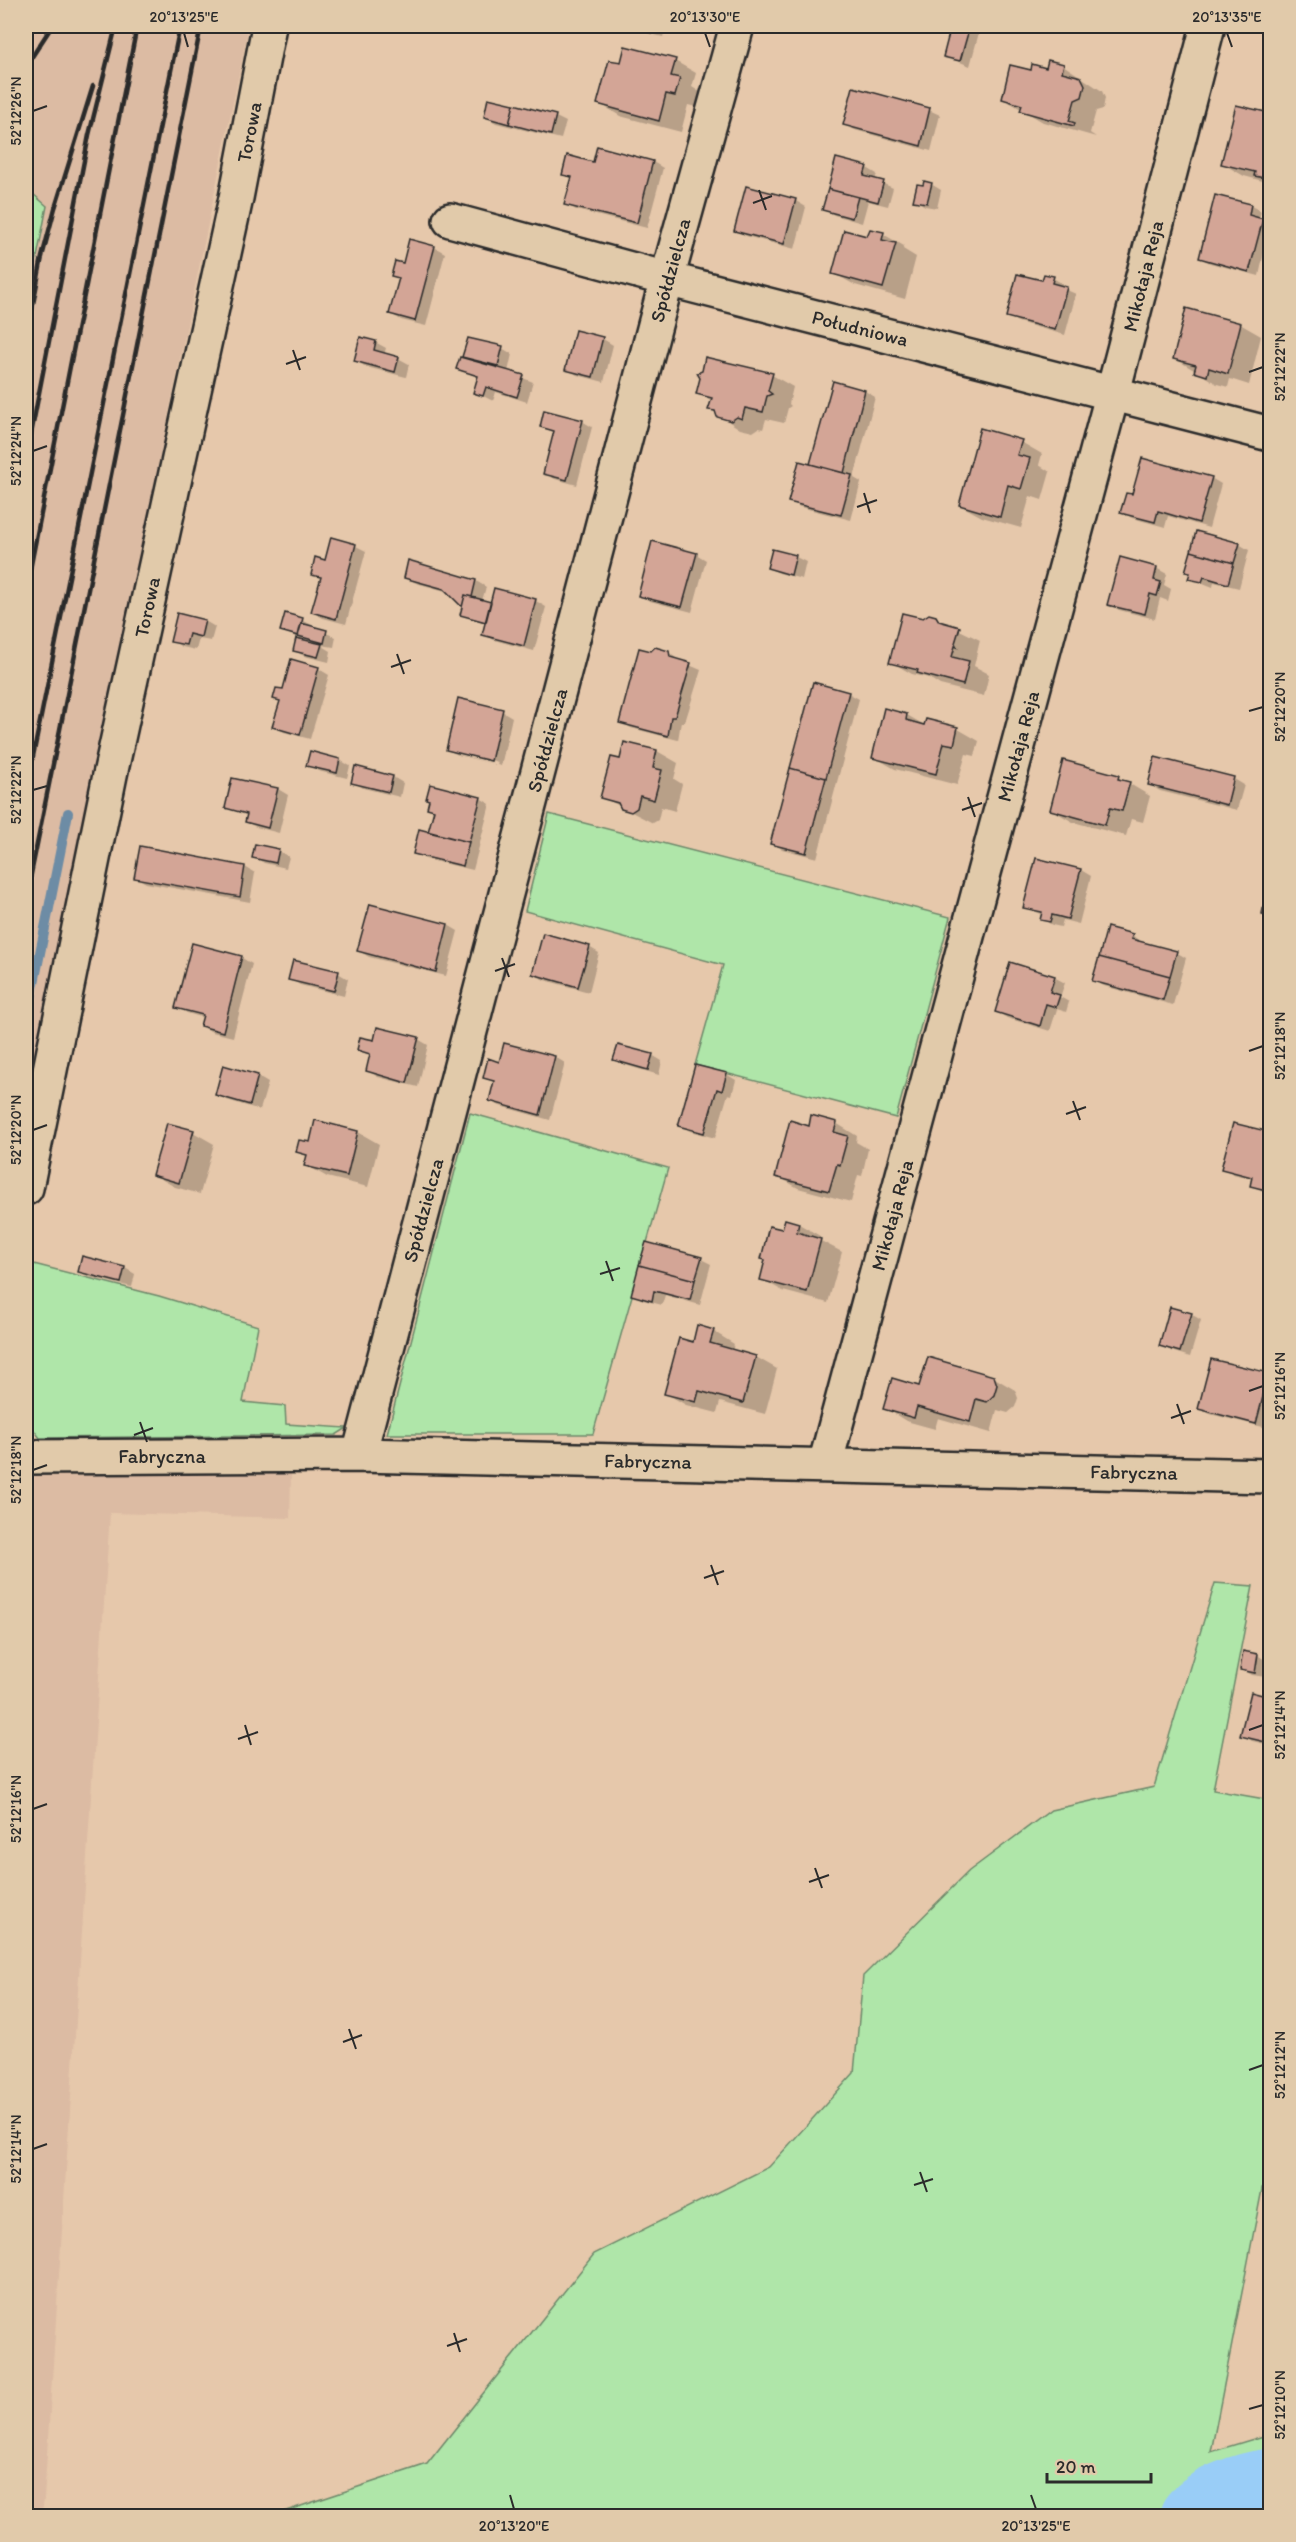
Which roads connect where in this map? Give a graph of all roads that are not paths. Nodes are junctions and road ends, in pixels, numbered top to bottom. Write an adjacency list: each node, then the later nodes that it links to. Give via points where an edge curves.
1 (269, 26): 8 (street, Torowa)
2 (737, 26): 5 (street, Spółdzielcza)
3 (1208, 26): 6 (street, Mikołaja Reja)
4 (450, 220): 5 (street, Południowa)
5 (668, 279): 6 (street, Południowa); 9 (street, Spółdzielcza)
6 (1113, 392): 7 (street, Południowa); 11 (street, Mikołaja Reja)
7 (1270, 434)
8 (26, 1188)
9 (359, 1455): 10 (street, Fabryczna); 11 (street, Fabryczna)
10 (26, 1457)
11 (825, 1465): 12 (street, Fabryczna)
12 (1270, 1476)

